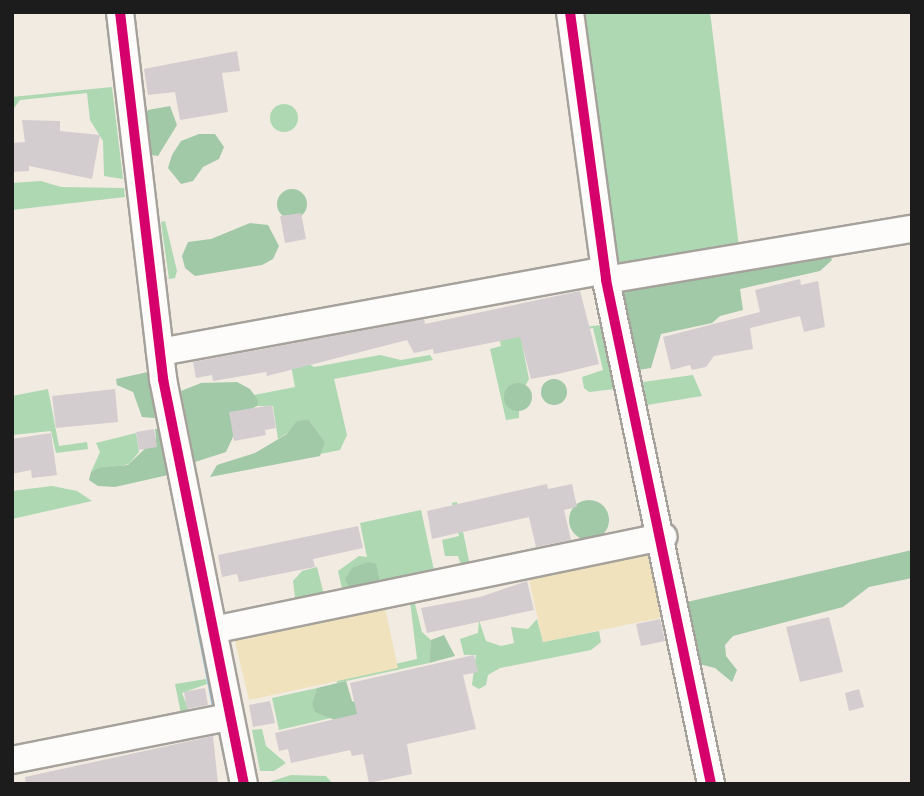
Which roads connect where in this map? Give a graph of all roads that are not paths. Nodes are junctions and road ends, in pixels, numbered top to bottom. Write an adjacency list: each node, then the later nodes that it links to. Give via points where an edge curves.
1 (120, 12): 5 (street)
2 (570, 12): 4 (street)
3 (912, 229): 4 (street)
4 (605, 275): 5 (street); 6 (street)
5 (160, 352): 7 (street)
6 (663, 537): 7 (street); 11 (street)
7 (213, 630): 8 (street)
8 (230, 717): 9 (street); 10 (street)
9 (12, 760)
10 (244, 784)
11 (711, 784)

